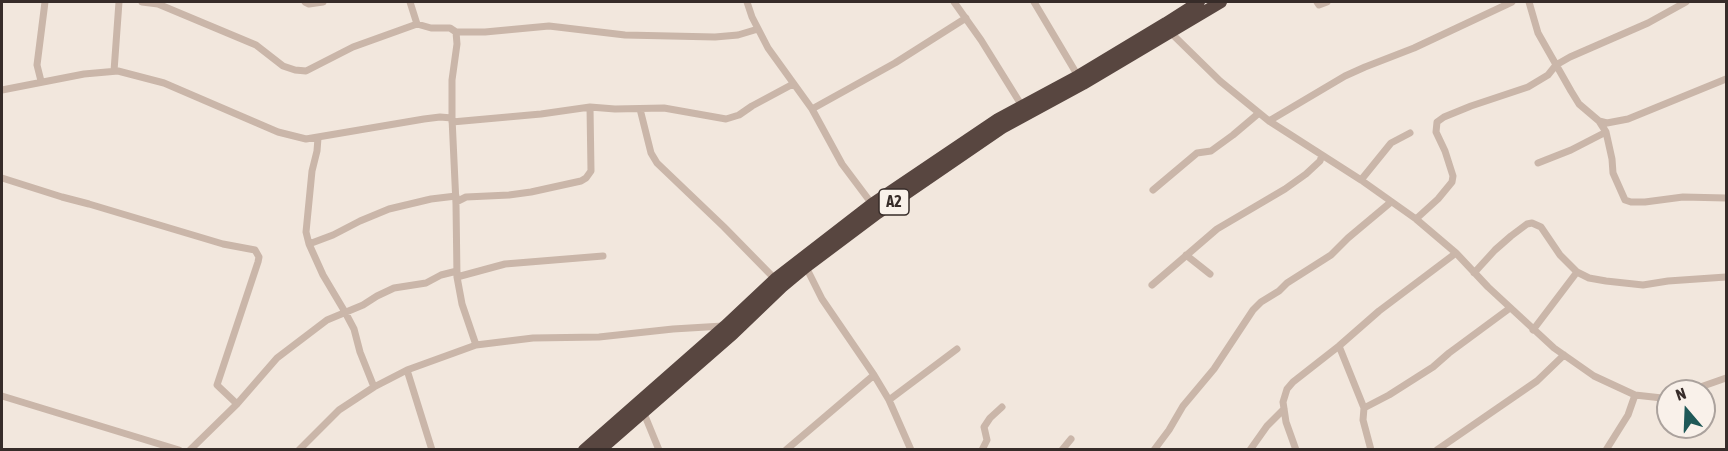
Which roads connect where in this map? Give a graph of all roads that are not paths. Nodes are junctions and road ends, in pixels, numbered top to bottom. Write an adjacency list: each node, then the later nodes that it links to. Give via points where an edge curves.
1 (45, 2): 26 (street, via 37,65)
2 (119, 2): 23 (street)
3 (142, 2): 18 (street, via 158,4 256,45 283,66 306,71 353,47)
4 (305, 2): 5 (street)
5 (323, 2)
6 (410, 2): 18 (street)
7 (747, 2): 19 (street)
8 (954, 2): 17 (street)
9 (1034, 2): 24 (street)
10 (1199, 2): 24 (highway, A2)
11 (1221, 2): 21 (highway, A2)
12 (1317, 2): 13 (street)
13 (1327, 2)
14 (1512, 2): 35 (street, via 1414,48 1365,66)
15 (1529, 2): 22 (street, via 1538,33)
16 (1686, 2): 22 (street)
17 (966, 18): 29 (street); 32 (street)
18 (417, 24): 20 (street)
19 (758, 29): 20 (street, via 715,37 625,35 549,26); 27 (street)
20 (456, 32): 34 (street)
21 (1170, 32): 33 (street); 54 (highway, A2, via 1002,128)
22 (1556, 65): 36 (street, via 1579,104); 49 (street, via 1528,87 1437,122 1436,132 1452,182)
23 (114, 71): 26 (street); 39 (street, via 164,83 286,135)
24 (1078, 76): 29 (highway, A2)
25 (1726, 79): 36 (street, via 1628,119)
26 (40, 81): 28 (street)
27 (793, 84): 31 (street, via 729,119 675,109); 32 (street)
28 (2, 90)
29 (1022, 106): 48 (highway, A2)
30 (590, 108): 31 (street); 34 (street); 46 (street, via 591,171 586,178 531,192)
31 (640, 109): 60 (street, via 657,163)
32 (812, 109): 48 (street, via 842,164)
33 (1259, 113): 35 (street); 44 (street, via 1211,151 1189,158)
34 (452, 120): 39 (street, via 424,119); 46 (street)
35 (1269, 121): 40 (street)
36 (1599, 121): 37 (street)
37 (1606, 132): 41 (street); 45 (street, via 1613,173 1625,200)
38 (1410, 133): 43 (street, via 1391,142)
39 (318, 138): 50 (street, via 306,232)
40 (1322, 155): 43 (street); 52 (street, via 1306,174 1217,229)
41 (1538, 163)
42 (2, 178): 77 (street, via 255,250 258,262 217,385)
43 (1361, 180): 47 (street)
44 (1153, 190)
45 (1726, 198)
46 (456, 199): 50 (street, via 431,199 389,209); 57 (street)
47 (1391, 202): 49 (street); 94 (street, via 1331,255 1253,310)
48 (872, 204): 60 (highway, A2)
49 (1416, 219): 51 (street)
50 (309, 244): 63 (street)
51 (1456, 253): 56 (street); 67 (street)
52 (1186, 255): 58 (street); 61 (street)
53 (603, 256): 57 (street, via 505,264)
54 (806, 267): 71 (street, via 822,299); 81 (highway, A2)
55 (1577, 272): 56 (street, via 1541,227 1532,223 1511,236); 59 (street, via 1589,278 1643,285); 65 (street)
56 (1474, 273): 62 (street)
57 (457, 274): 63 (street, via 394,288); 66 (street)
58 (1210, 274)
59 (1726, 277)
60 (775, 279): 64 (highway, A2)
61 (1152, 285)
62 (1510, 308): 65 (street); 79 (street, via 1433,367)
63 (345, 312): 72 (street); 77 (street, via 327,320 277,358)
64 (725, 326): 66 (street); 87 (highway, A2)
65 (1533, 330): 69 (street)
66 (476, 345): 70 (street)
67 (1339, 346): 79 (street); 80 (street, via 1293,382 1284,397)
68 (957, 349): 76 (street)
69 (1564, 355): 73 (street, via 1594,376); 98 (street, via 1537,381)
70 (406, 370): 72 (street); 83 (street)
71 (874, 375): 76 (street); 90 (street)
72 (374, 387): 86 (street, via 339,410)
73 (1635, 395): 75 (street); 99 (street, via 1629,415)
74 (2, 396): 84 (street)
75 (1656, 397)
76 (889, 400): 91 (street)
77 (237, 404): 85 (street)
78 (1002, 407): 92 (street, via 984,427 987,441)
79 (1364, 408): 97 (street)
80 (1284, 409): 95 (street); 96 (street)
81 (643, 411): 88 (highway, A2); 89 (street)
82 (1071, 439): 93 (street)
83 (430, 449)
84 (179, 450)
85 (190, 450)
86 (299, 450)
87 (584, 450)
88 (600, 450)
89 (659, 450)
90 (786, 450)
91 (911, 450)
92 (982, 450)
93 (1062, 450)
94 (1154, 450)
95 (1250, 450)
96 (1296, 450)
97 (1371, 450)
98 (1437, 450)
99 (1606, 450)

